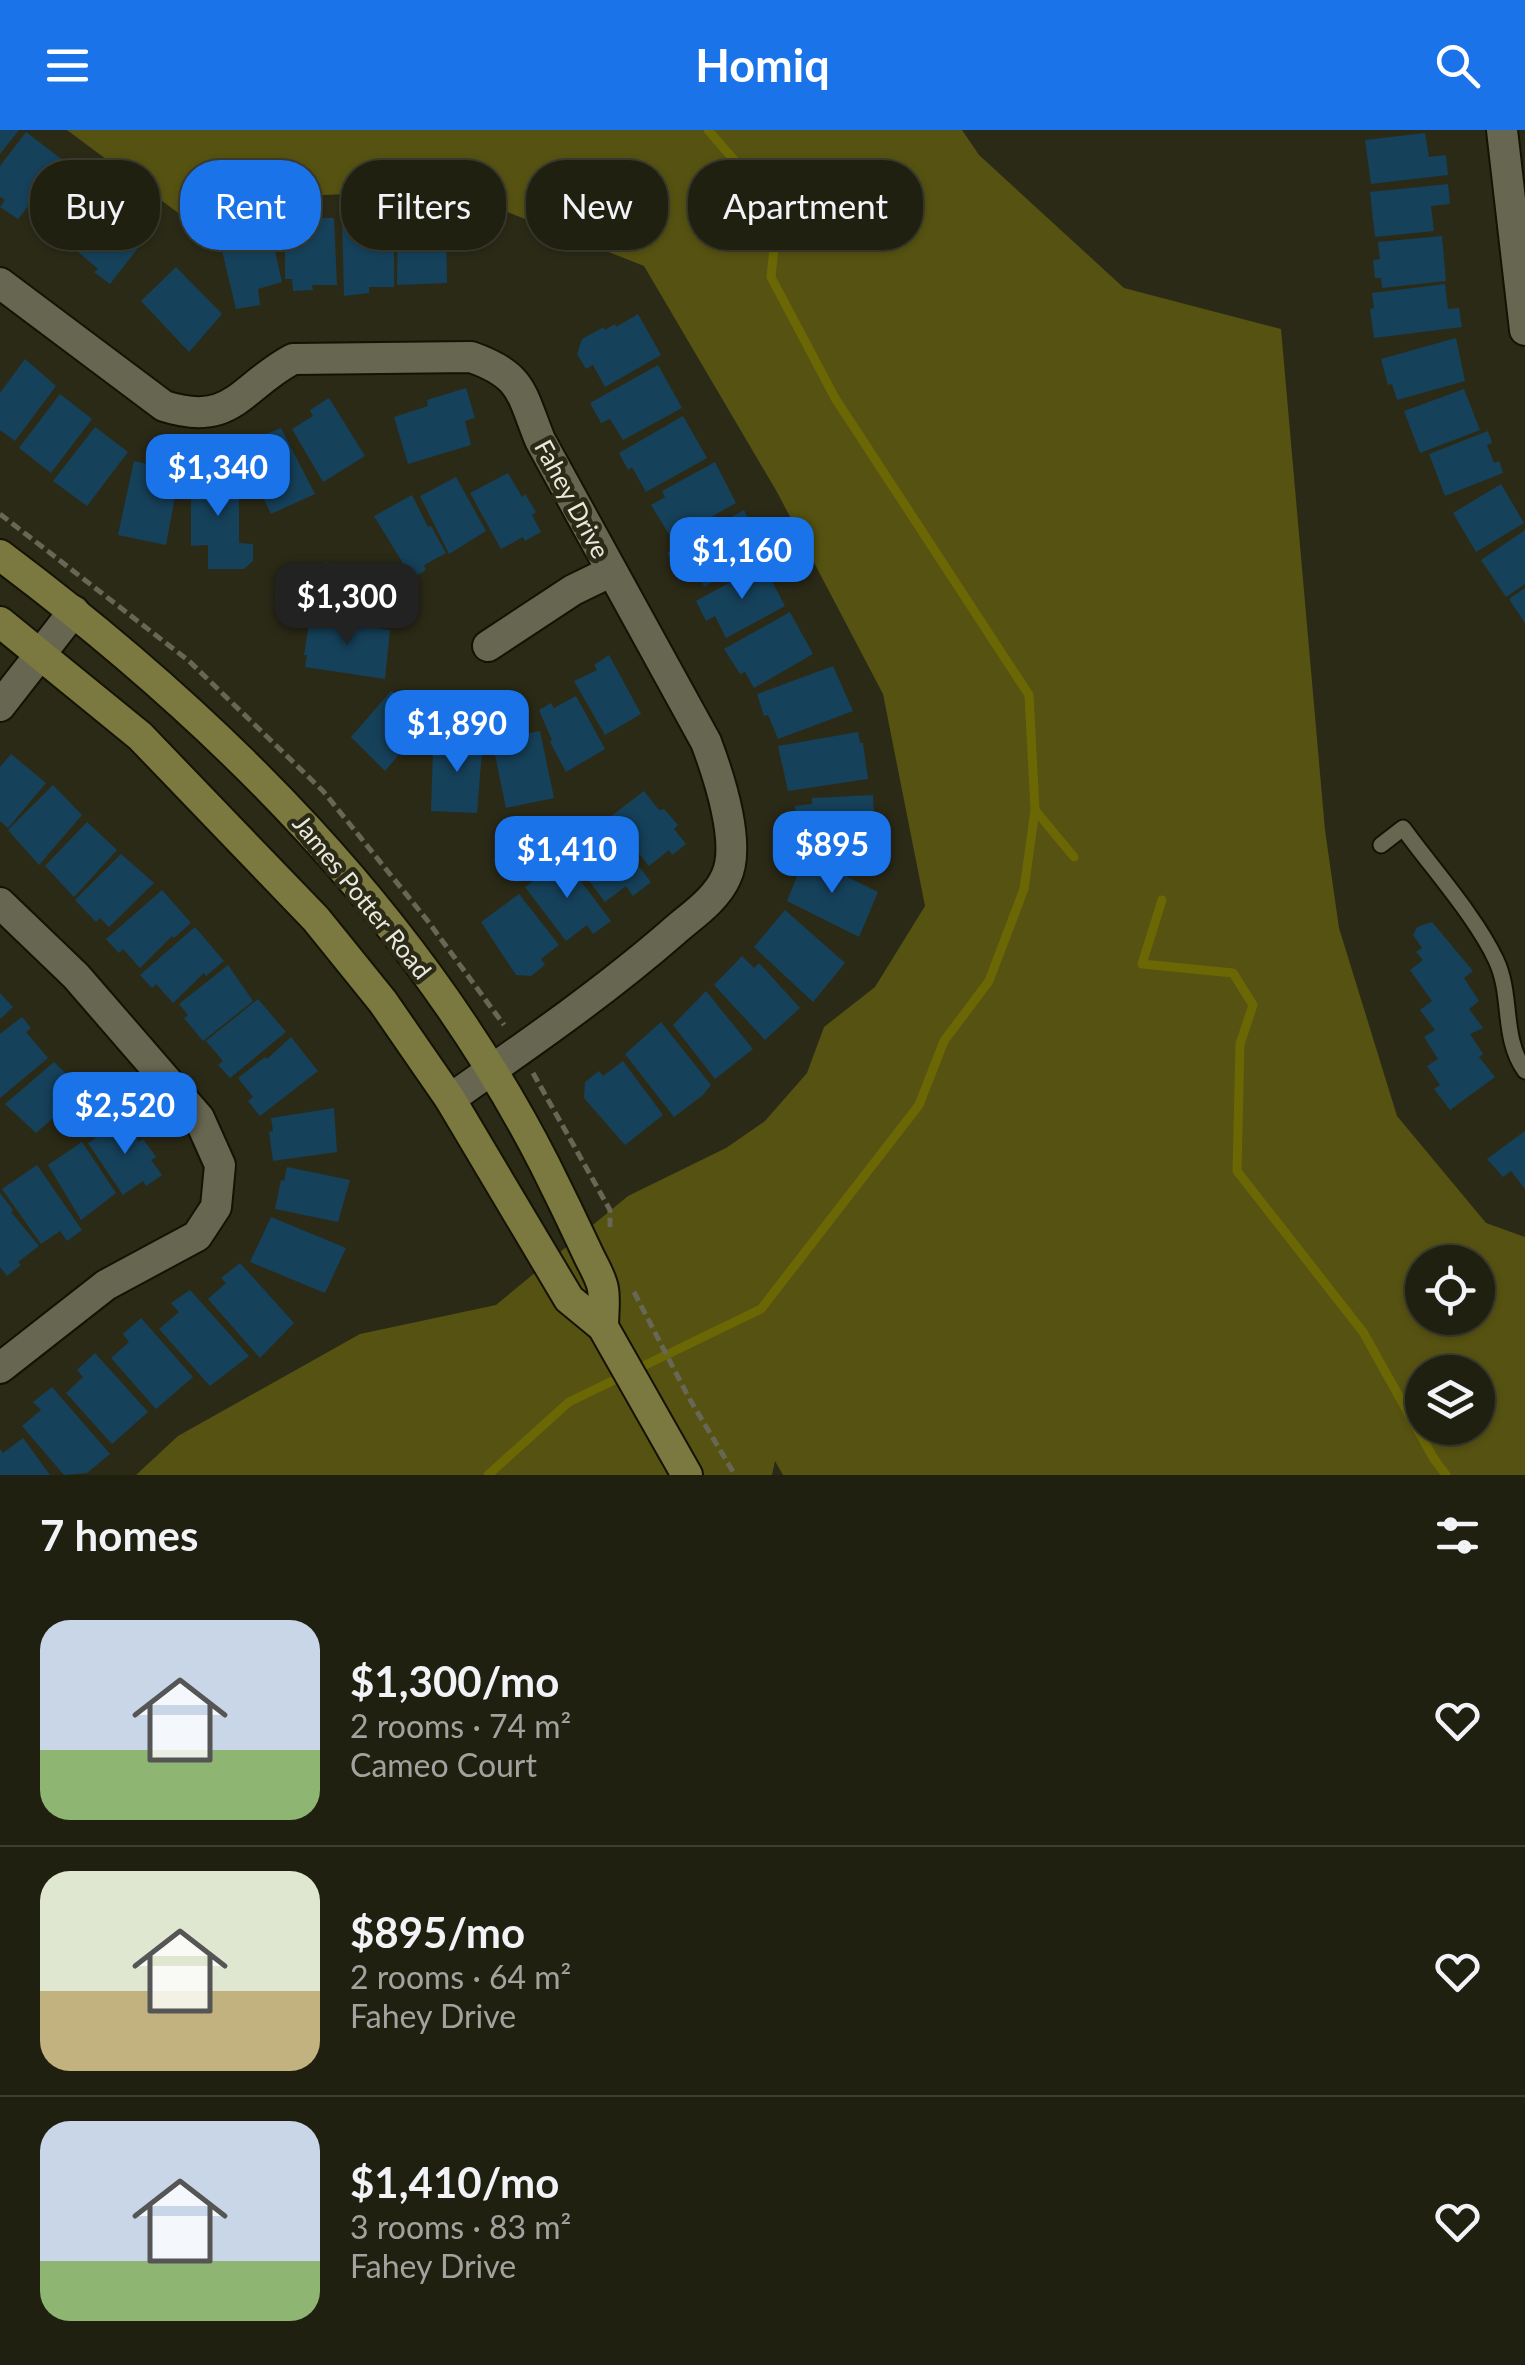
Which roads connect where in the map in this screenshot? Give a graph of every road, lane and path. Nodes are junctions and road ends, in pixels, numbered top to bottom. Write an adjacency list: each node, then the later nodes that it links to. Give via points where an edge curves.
1 (1502, 130): 3 (street)
2 (0, 283): 5 (street, Fahey Drive, via 164,406 184,413 223,409 293,360 471,357 498,366 518,388)
3 (1525, 330)
4 (0, 555): 6 (main road, James Potter Road)
5 (610, 572): 8 (street); 13 (street, Fahey Drive, via 706,742 732,851 727,876 712,898 642,958)
6 (74, 611): 9 (street); 13 (main road, James Potter Road, via 170,691 299,818 419,964)
7 (0, 622): 9 (main road, James Potter Road)
8 (488, 646)
9 (42, 654): 10 (street); 15 (main road, James Potter Road, via 140,736 316,919)
10 (0, 706)
11 (1380, 845): 14 (lane, via 1402,828 1486,943 1503,981 1510,1039)
12 (0, 904): 18 (street, via 76,976 199,1118 220,1165 216,1207 197,1236 106,1284)
13 (492, 1069): 15 (street, Fahey Drive); 17 (main road, James Potter Road, via 603,1286)
14 (1525, 1071)
15 (450, 1099): 17 (main road, James Potter Road, via 569,1299)
16 (651, 1325): 20 (path)
17 (609, 1338): 19 (main road, James Potter Road)
18 (0, 1368)
19 (687, 1475)
20 (735, 1475)

